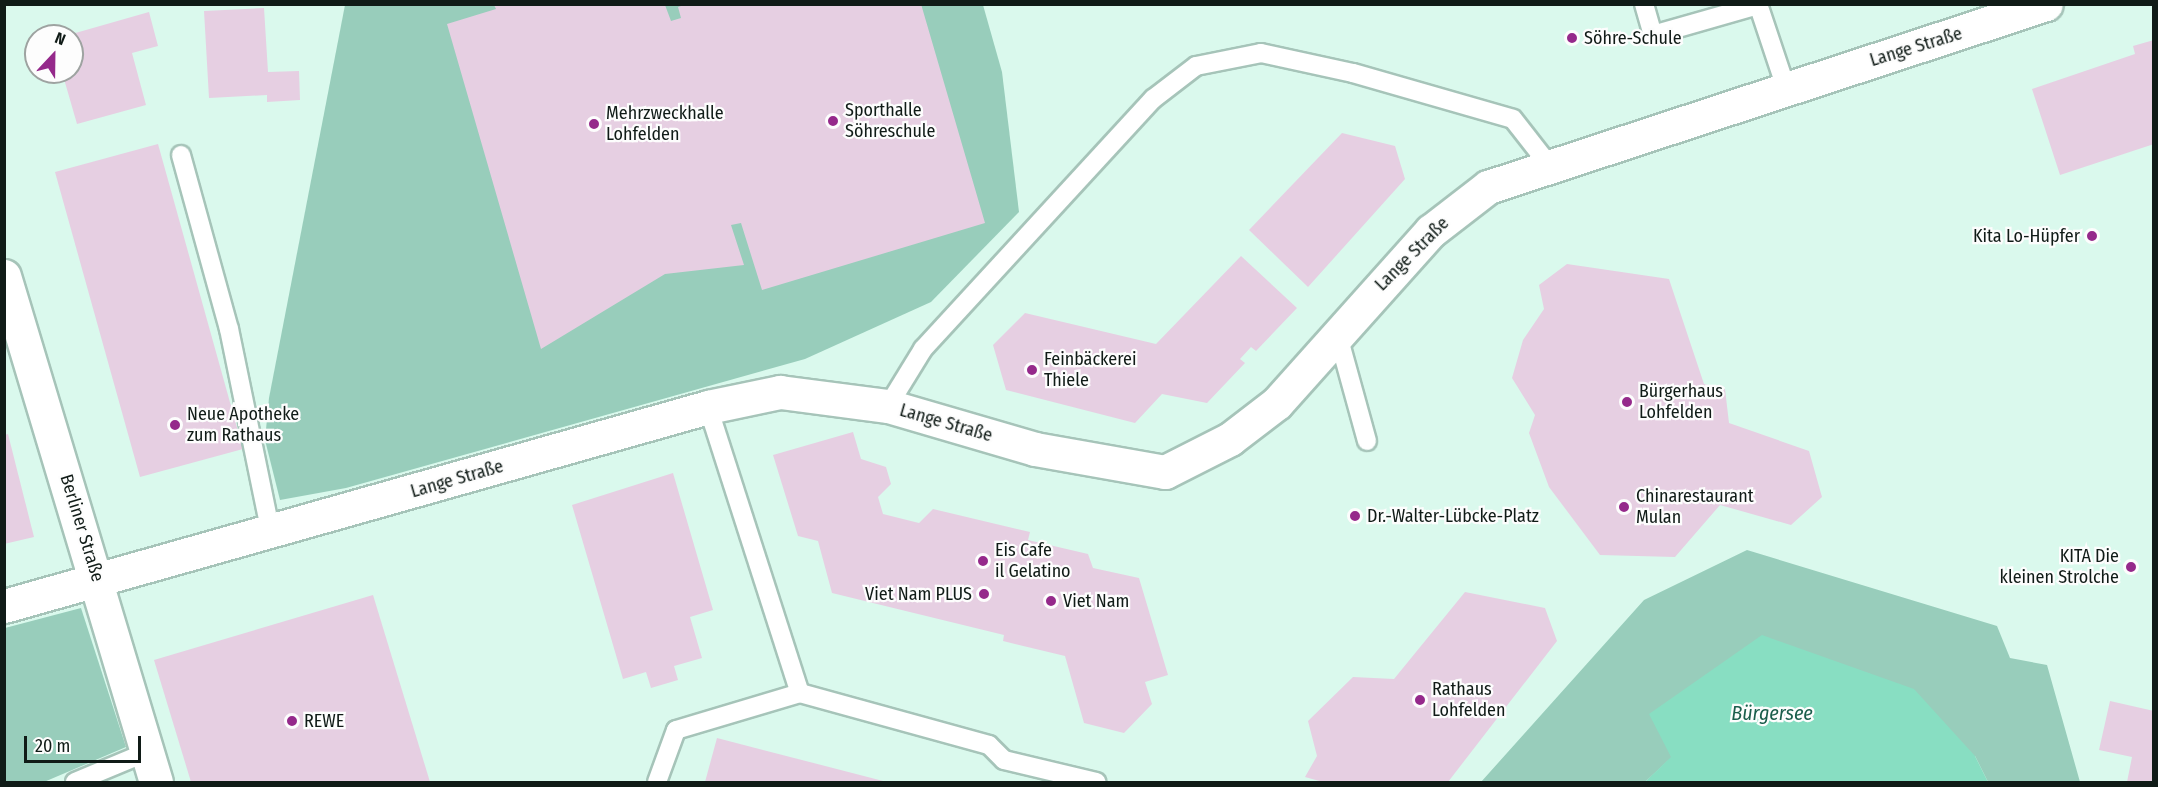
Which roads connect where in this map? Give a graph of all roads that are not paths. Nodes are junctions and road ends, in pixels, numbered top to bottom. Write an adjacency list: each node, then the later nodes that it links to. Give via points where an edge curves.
1 (1644, 4): 3 (lane, via 1653,35)
2 (2046, 4): 4 (street, Lange Straße)
3 (1758, 5): 4 (lane)
4 (1786, 88): 6 (street, Lange Straße)
5 (181, 155): 12 (lane, via 229,329)
6 (1549, 165): 8 (street, Lange Straße, via 1488,187 1431,231); 10 (lane, via 1513,119 1353,73 1262,53 1196,66 1153,99 923,349)
7 (4, 276): 13 (street, Berliner Straße)
8 (1337, 332): 10 (street, Lange Straße, via 1277,403 1230,439 1165,472 1035,450); 11 (lane)
9 (708, 406): 10 (street, Lange Straße, via 780,392); 12 (street, Lange Straße); 15 (lane)
10 (888, 406)
11 (1367, 441)
12 (271, 533): 13 (street, Lange Straße)
13 (98, 581): 14 (street, Lange Straße); 16 (street, Berliner Straße)
14 (4, 606)
15 (800, 693): 18 (lane, via 676,730); 19 (lane, via 989,745 1004,760)
16 (152, 768): 17 (lane)
17 (75, 783)
18 (657, 783)
19 (1096, 783)

